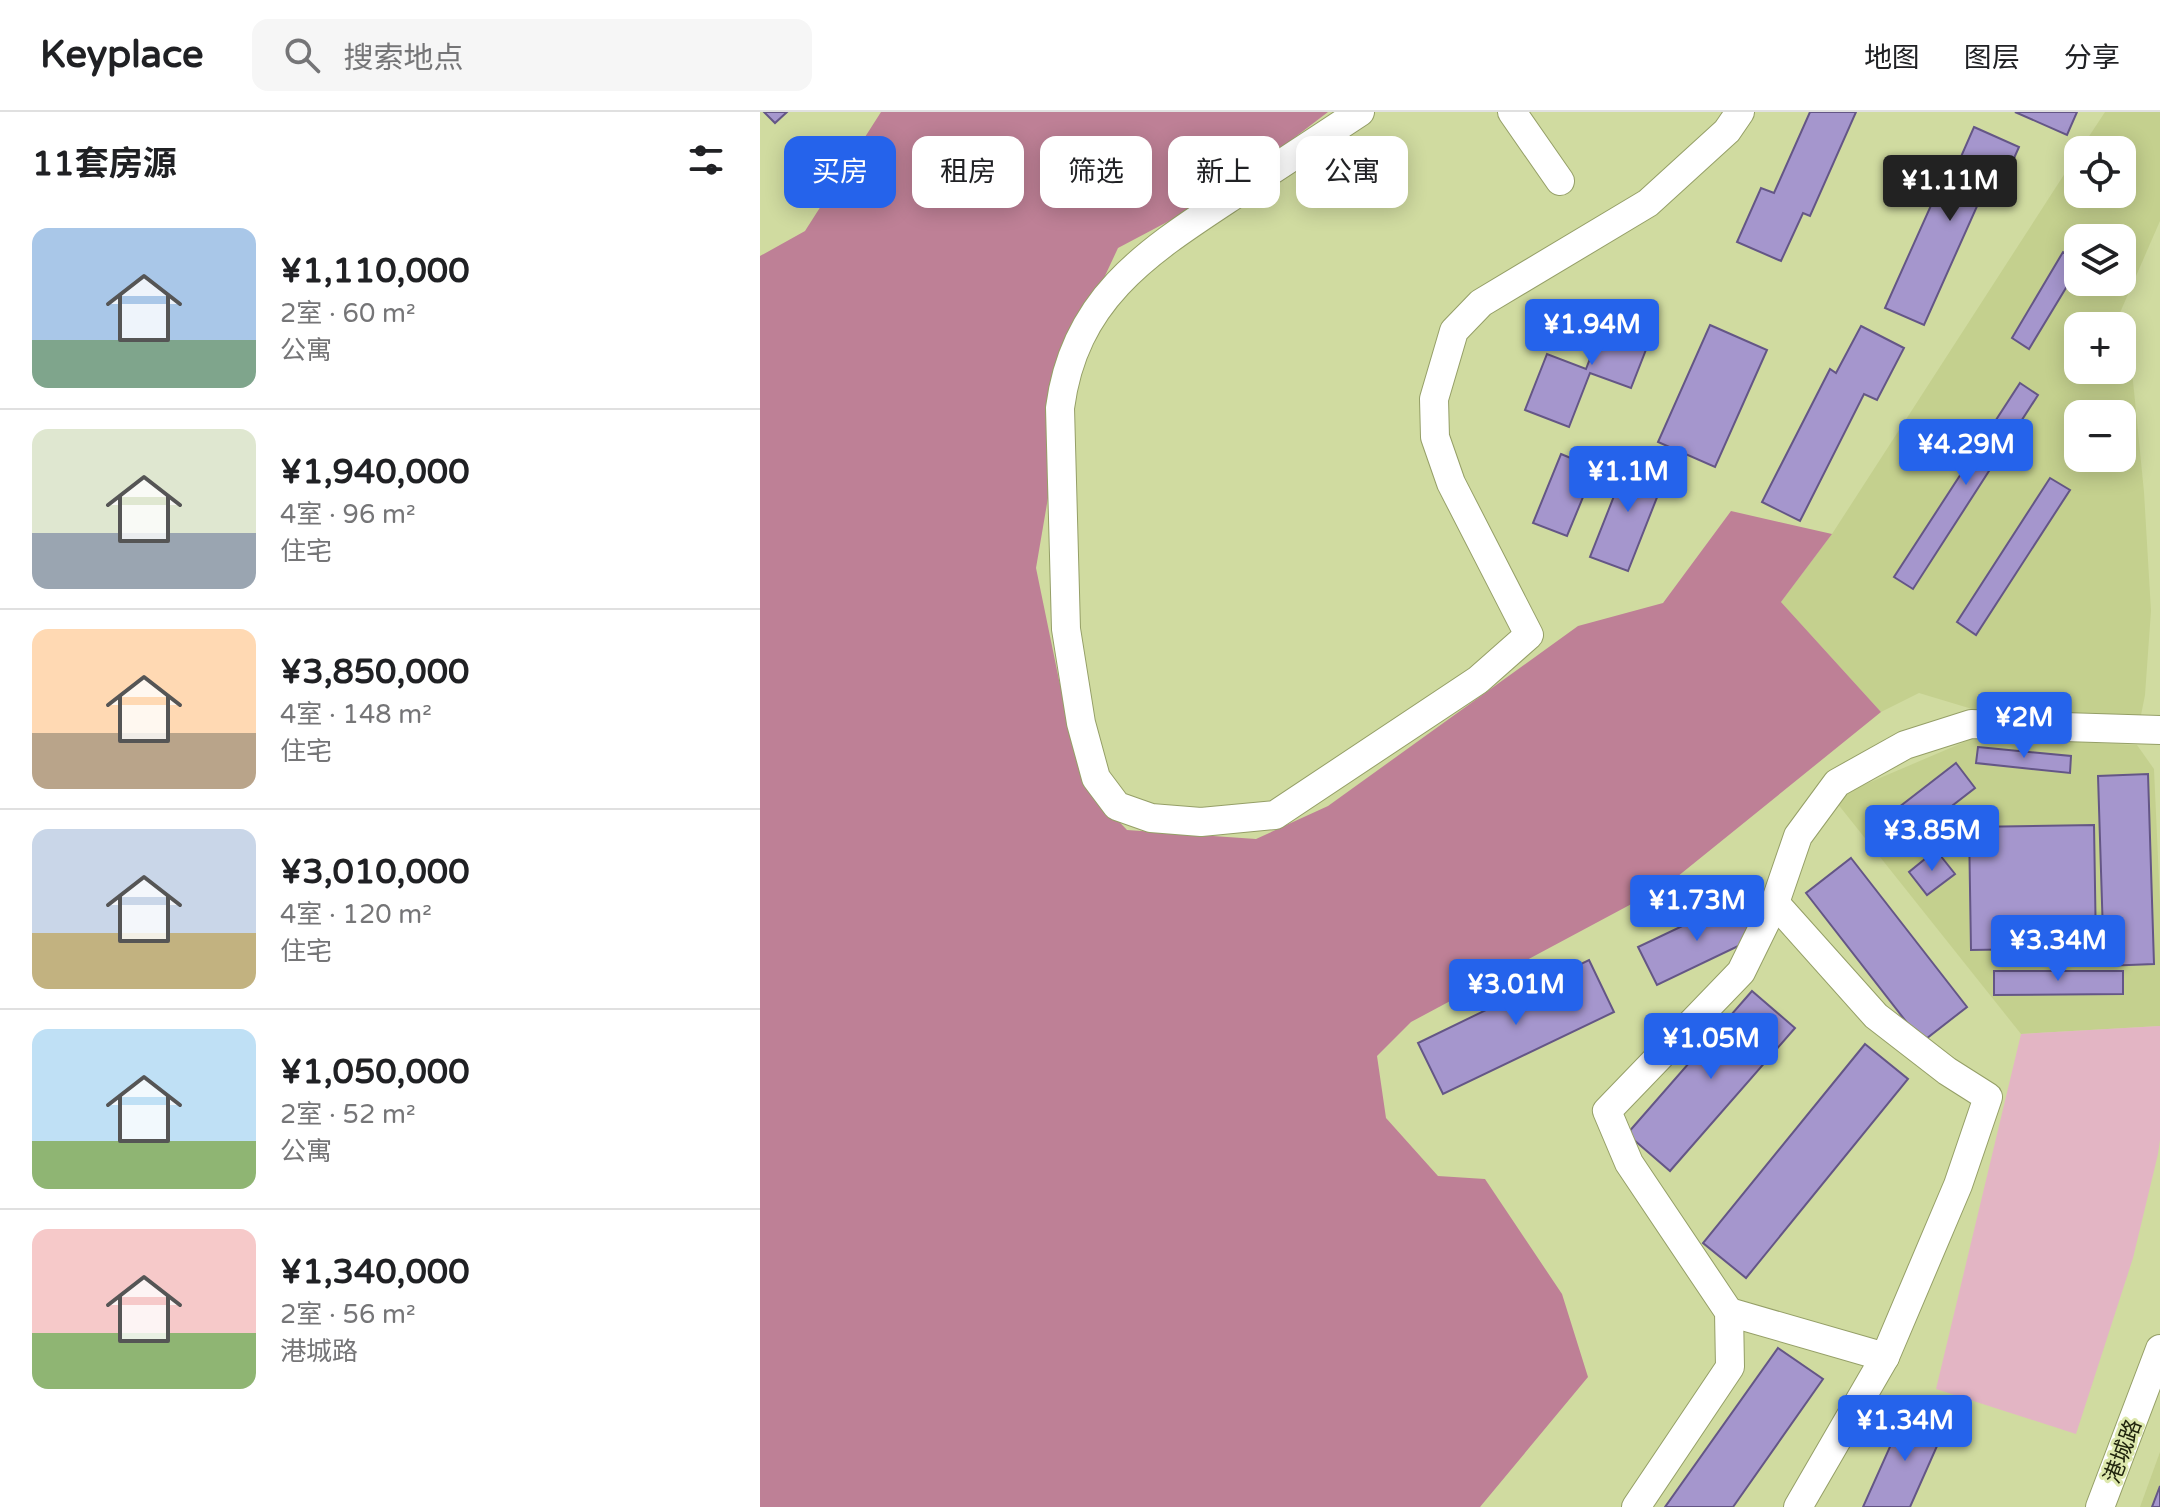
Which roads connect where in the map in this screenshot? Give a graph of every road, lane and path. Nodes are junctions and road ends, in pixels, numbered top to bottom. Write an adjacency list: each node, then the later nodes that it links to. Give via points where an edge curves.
1 (1360, 112): 3 (street, via 1168,238 1120,279 1078,341 1064,381 1060,408 1066,629 1081,723 1096,778 1117,806 1151,818 1201,822 1275,815 1478,680 1529,635 1451,483 1435,437 1434,399 1454,331 1481,303 1648,203 1727,131)
2 (1512, 112): 4 (street)
3 (1740, 112)
4 (1560, 181)
5 (2160, 730): 6 (street, via 1971,724 1905,745 1837,783 1798,836)
6 (1775, 903): 7 (street, via 1741,972 1607,1111 1629,1163); 9 (street, via 1876,1016 1988,1097 1958,1185)
7 (1729, 1312): 9 (street); 10 (street, via 1730,1367)
8 (2160, 1349): 12 (street, 港城路)
9 (1885, 1357): 11 (street)
10 (1636, 1507)
11 (1798, 1507)
12 (2100, 1507)

